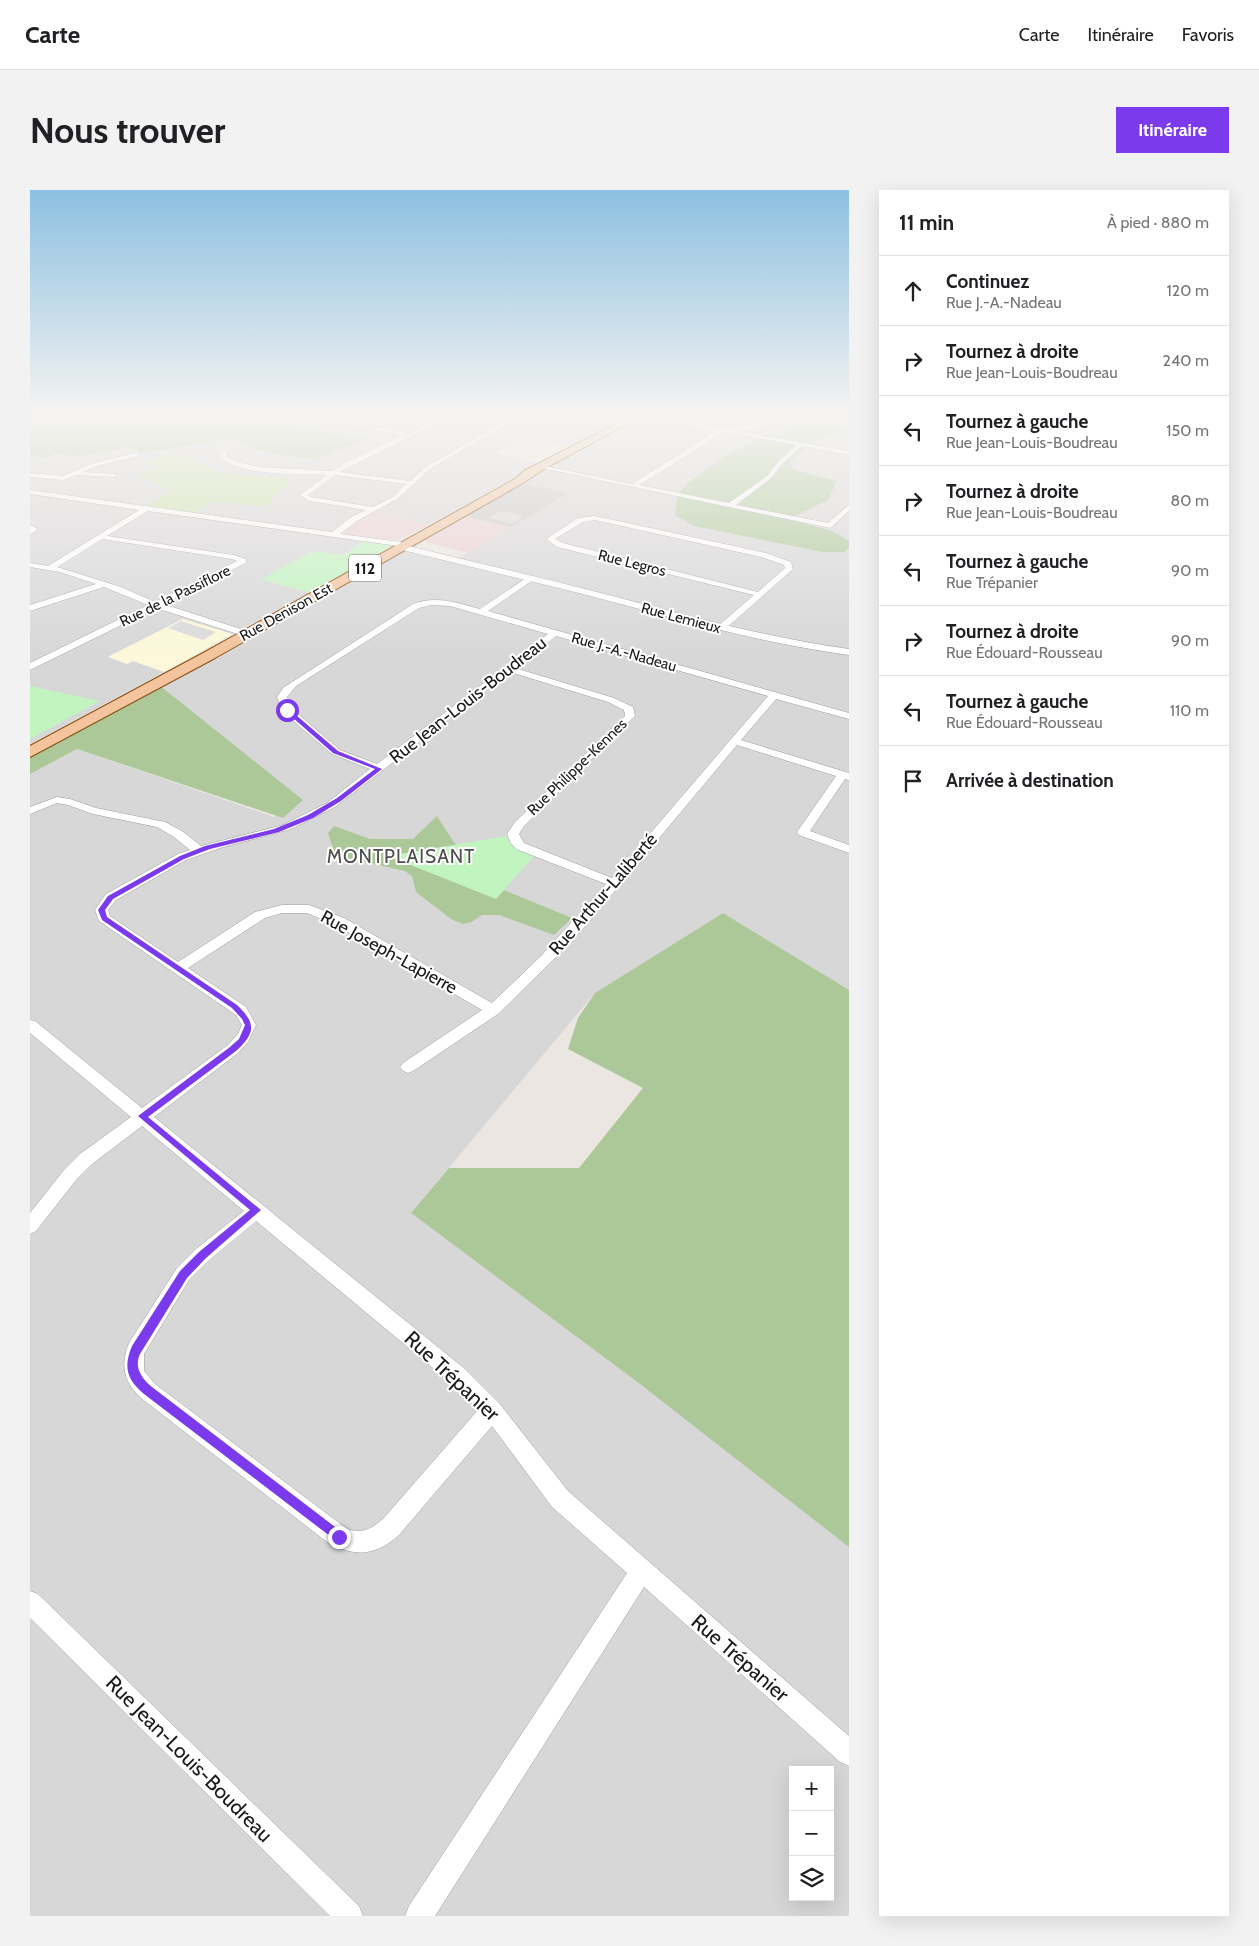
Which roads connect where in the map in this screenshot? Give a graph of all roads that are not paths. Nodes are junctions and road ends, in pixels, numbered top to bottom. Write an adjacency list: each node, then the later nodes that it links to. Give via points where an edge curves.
1 (64, 497): 9 (street, Rue Lemieux)
2 (306, 497): 10 (street)
3 (397, 497): 10 (street)
4 (488, 497): 15 (main road, Rue Denison Est)
5 (684, 497): 7 (street)
6 (743, 497): 7 (street)
7 (730, 506): 8 (street, via 830,526)
8 (849, 507)
9 (148, 508): 13 (street, Rue Lemieux); 14 (street)
10 (375, 509): 13 (street, via 349,522)
11 (30, 527): 12 (street, via 34,529)
12 (30, 533)
13 (333, 535): 15 (street, Rue Lemieux)
14 (101, 537): 17 (street); 21 (street, Rue de la Passiflore, via 243,561)
15 (403, 545): 18 (street, Rue Lemieux); 25 (main road, Rue Denison Est); 30 (main road, Rue Denison Est / 112)
16 (30, 565): 17 (street)
17 (50, 568): 19 (street)
18 (532, 578): 23 (street); 24 (street, Rue Lemieux)
19 (104, 584): 21 (street); 22 (street)
20 (758, 594): 20 (street, Rue Legros, via 560,545 550,541 586,518 605,519 772,557 788,564 789,569); 24 (street)
21 (156, 605): 25 (street); 28 (street, Rue de la Passiflore)
22 (30, 608)
23 (482, 612): 26 (street, Rue J.-A.-Nadeau); 35 (street, Rue J.-A.-Nadeau, via 443,602 421,604 286,690 282,701 287,710 330,748)
24 (720, 628): 27 (street, Rue Lemieux, via 792,644)
25 (241, 632): 30 (main road, Rue Denison Est)
26 (555, 633): 29 (street, Rue Jean-Louis-Boudreau); 31 (street, Rue J.-A.-Nadeau)
27 (849, 652)
28 (30, 667)
29 (508, 669): 35 (street, Rue Jean-Louis-Boudreau); 40 (street, Rue Philippe-Kennes, via 611,700 629,709 627,720 513,834 520,846)
30 (161, 681): 34 (main road, Rue Denison Est / 112)
31 (774, 695): 32 (street, Rue J.-A.-Nadeau); 33 (street, Rue Arthur-Laliberté)
32 (849, 716)
33 (734, 742): 36 (street); 40 (street, Rue Arthur-Laliberté)
34 (30, 752)
35 (379, 769): 39 (street, Rue Jean-Louis-Boudreau, via 339,800 299,822)
36 (846, 776): 38 (street, via 803,832)
37 (30, 811): 39 (street, via 57,800 70,802 93,811 160,824)
38 (849, 849)
39 (199, 851): 41 (street, Rue Jean-Louis-Boudreau, via 174,861 111,897 101,910 104,918)
40 (614, 883): 42 (street, Rue Arthur-Laliberté, via 547,958)
41 (178, 968): 42 (street, Rue Joseph-Lapierre, via 260,915 282,909 309,909 339,920); 45 (street, Rue Jean-Louis-Boudreau, via 240,1011 249,1025 242,1041 233,1049)
42 (493, 1010): 44 (street, Rue Arthur-Laliberté)
43 (30, 1025): 45 (street, Rue Trépanier)
44 (408, 1067)
45 (142, 1116): 46 (street, Rue Trépanier); 47 (street, Rue Jean-Louis-Boudreau, via 78,1167)
46 (256, 1210): 48 (street, Rue Trépanier, via 458,1376); 48 (street, via 184,1274 136,1350 132,1369 148,1391 339,1537 356,1544 380,1537 391,1527)
47 (30, 1226)
48 (492, 1410): 49 (street, Rue Trépanier, via 560,1499)
49 (641, 1571): 51 (street, Rue Trépanier); 53 (street)
50 (30, 1602): 52 (street, Rue Jean-Louis-Boudreau)
51 (849, 1753)
52 (349, 1916)
53 (419, 1916)

